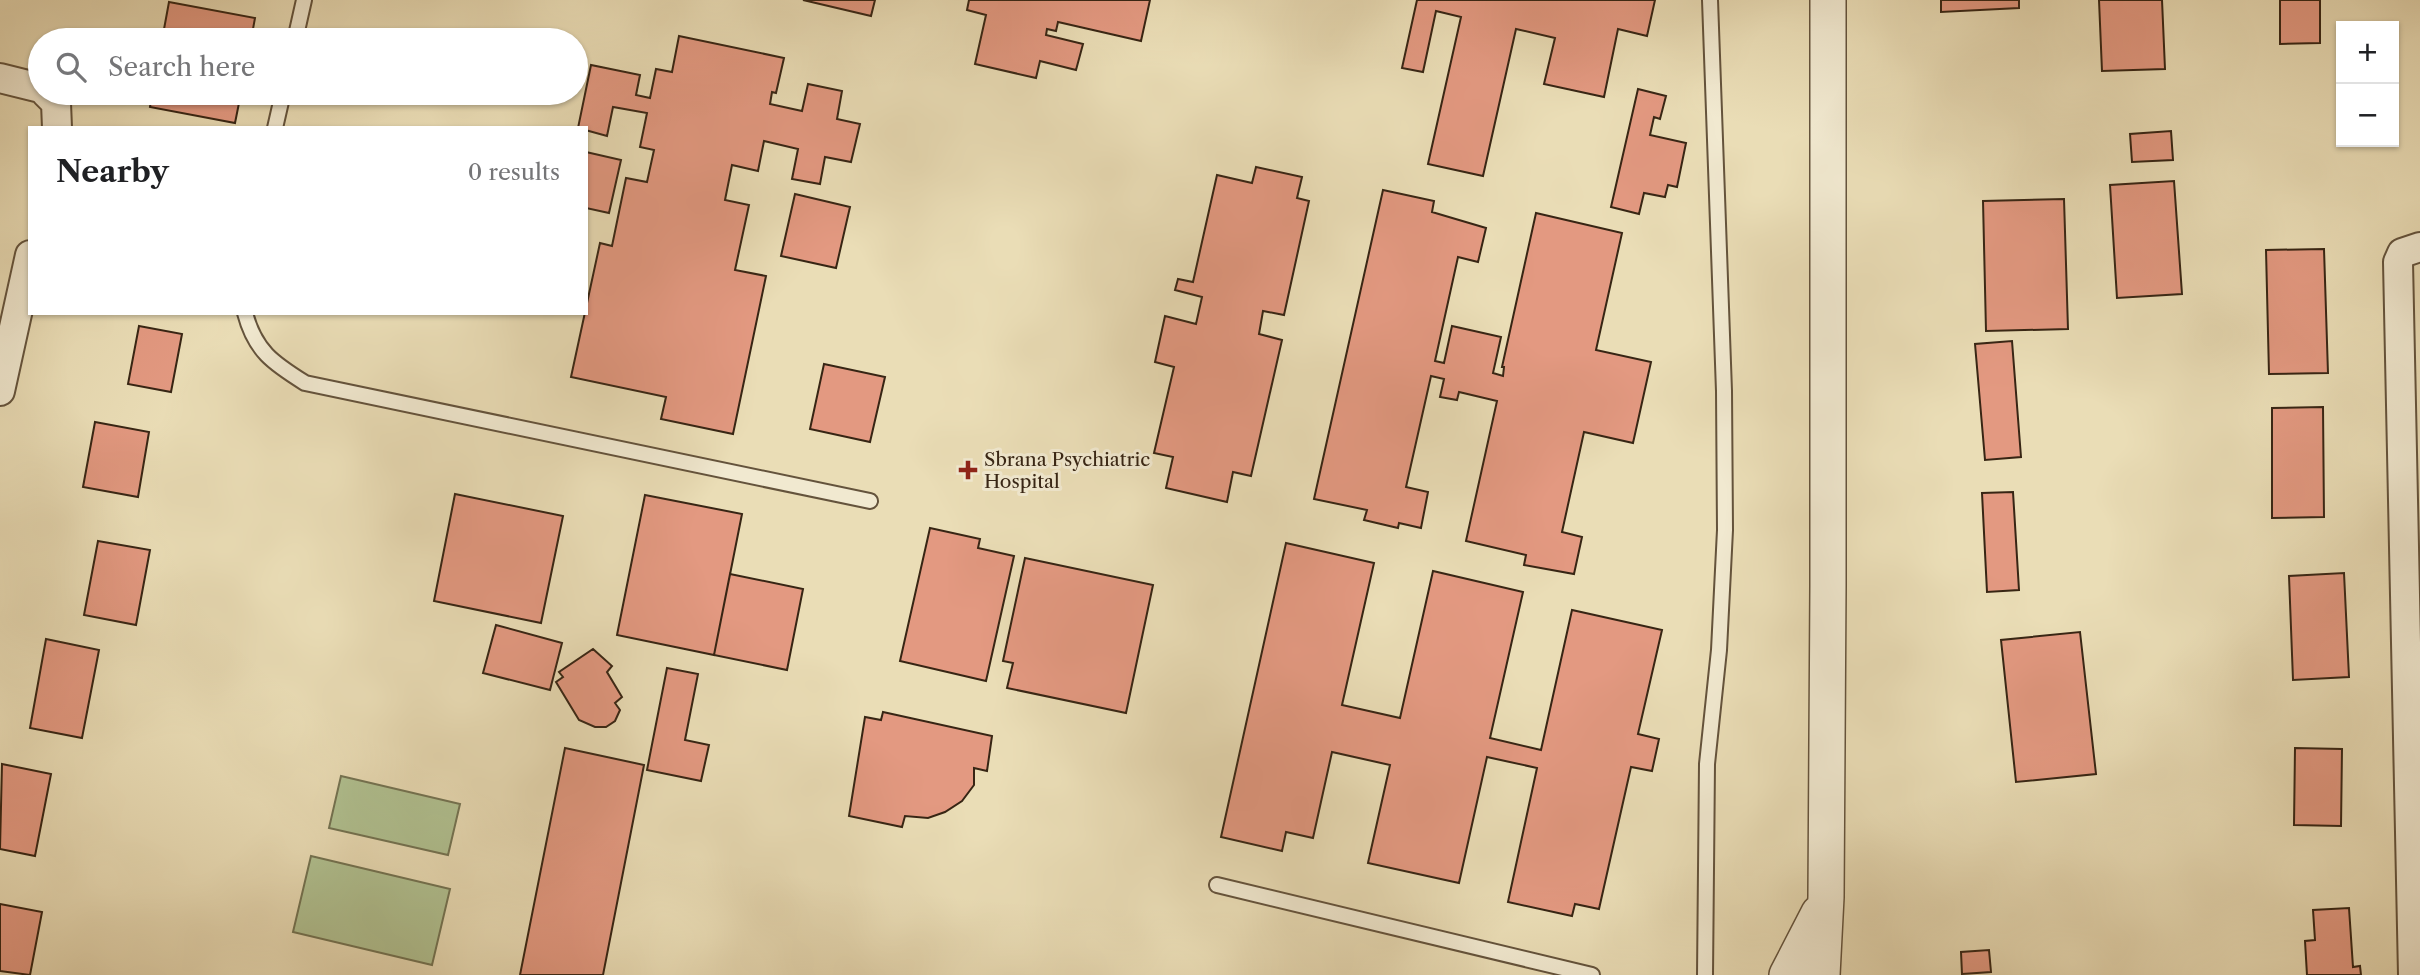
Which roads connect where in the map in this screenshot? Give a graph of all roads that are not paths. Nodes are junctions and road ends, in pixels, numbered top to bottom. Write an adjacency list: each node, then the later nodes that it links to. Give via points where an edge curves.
1 (304, 0): 4 (lane)
2 (1710, 0): 19 (lane, via 1725,530 1707,764)
3 (1828, 0): 17 (street)
4 (298, 28)
5 (0, 78): 6 (street)
6 (28, 85)
7 (56, 105): 9 (street)
8 (280, 105): 10 (lane)
9 (57, 126)
10 (275, 126)
11 (2420, 247): 22 (street, via 2402,253 2398,262)
12 (28, 264): 14 (street)
13 (246, 315): 15 (lane, via 251,336 271,363 305,383)
14 (0, 391)
15 (870, 501)
16 (1217, 885): 18 (lane)
17 (1826, 897): 20 (street); 21 (street)
18 (1592, 975)
19 (1705, 975)
20 (1787, 975)
21 (1822, 975)
22 (2413, 975)

